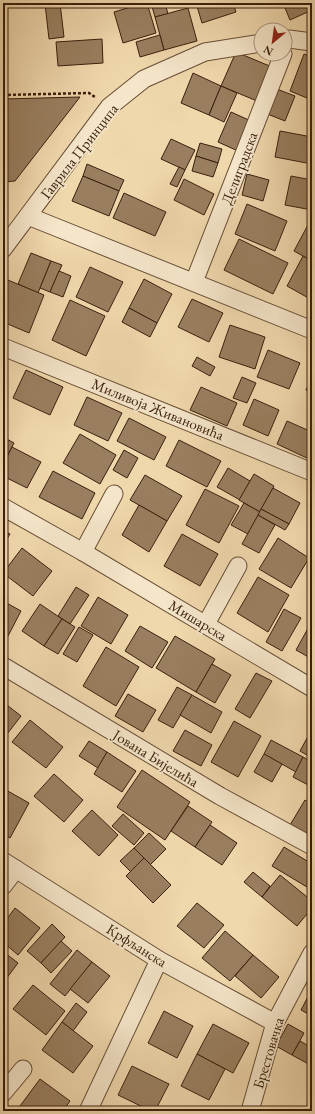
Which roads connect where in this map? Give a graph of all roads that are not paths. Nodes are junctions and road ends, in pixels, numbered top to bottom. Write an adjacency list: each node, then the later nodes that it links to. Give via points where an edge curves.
1 (312, 42): 3 (street)
2 (253, 44): 5 (street, Гаврила Принципа, via 205,52 144,79 109,107)
3 (293, 45)
4 (280, 62): 7 (street, Делиградска)
5 (28, 216): 6 (street, Гаврила Принципа); 7 (street)
6 (3, 249)
7 (194, 282): 8 (street)
8 (312, 330)
9 (3, 347): 10 (street, Миливоја Живановића)
10 (312, 472)
11 (114, 494): 13 (street)
12 (3, 507): 13 (street, Мишарска)
13 (83, 552): 15 (street, Мишарска)
14 (238, 566): 15 (street)
15 (206, 624): 17 (street, Мишарска)
16 (3, 666): 18 (street, Јована Бијелића, via 220,796)
17 (312, 688)
18 (312, 846)
19 (10, 865): 20 (street); 22 (street, Крфљанска)
20 (3, 886)
21 (312, 953): 23 (street, Брестовачка)
22 (159, 960): 23 (street, Крфљанска); 27 (street)
23 (275, 1023): 26 (street, Брестовачка)
24 (23, 1069): 25 (street)
25 (3, 1093)
26 (256, 1109)
27 (88, 1111)

